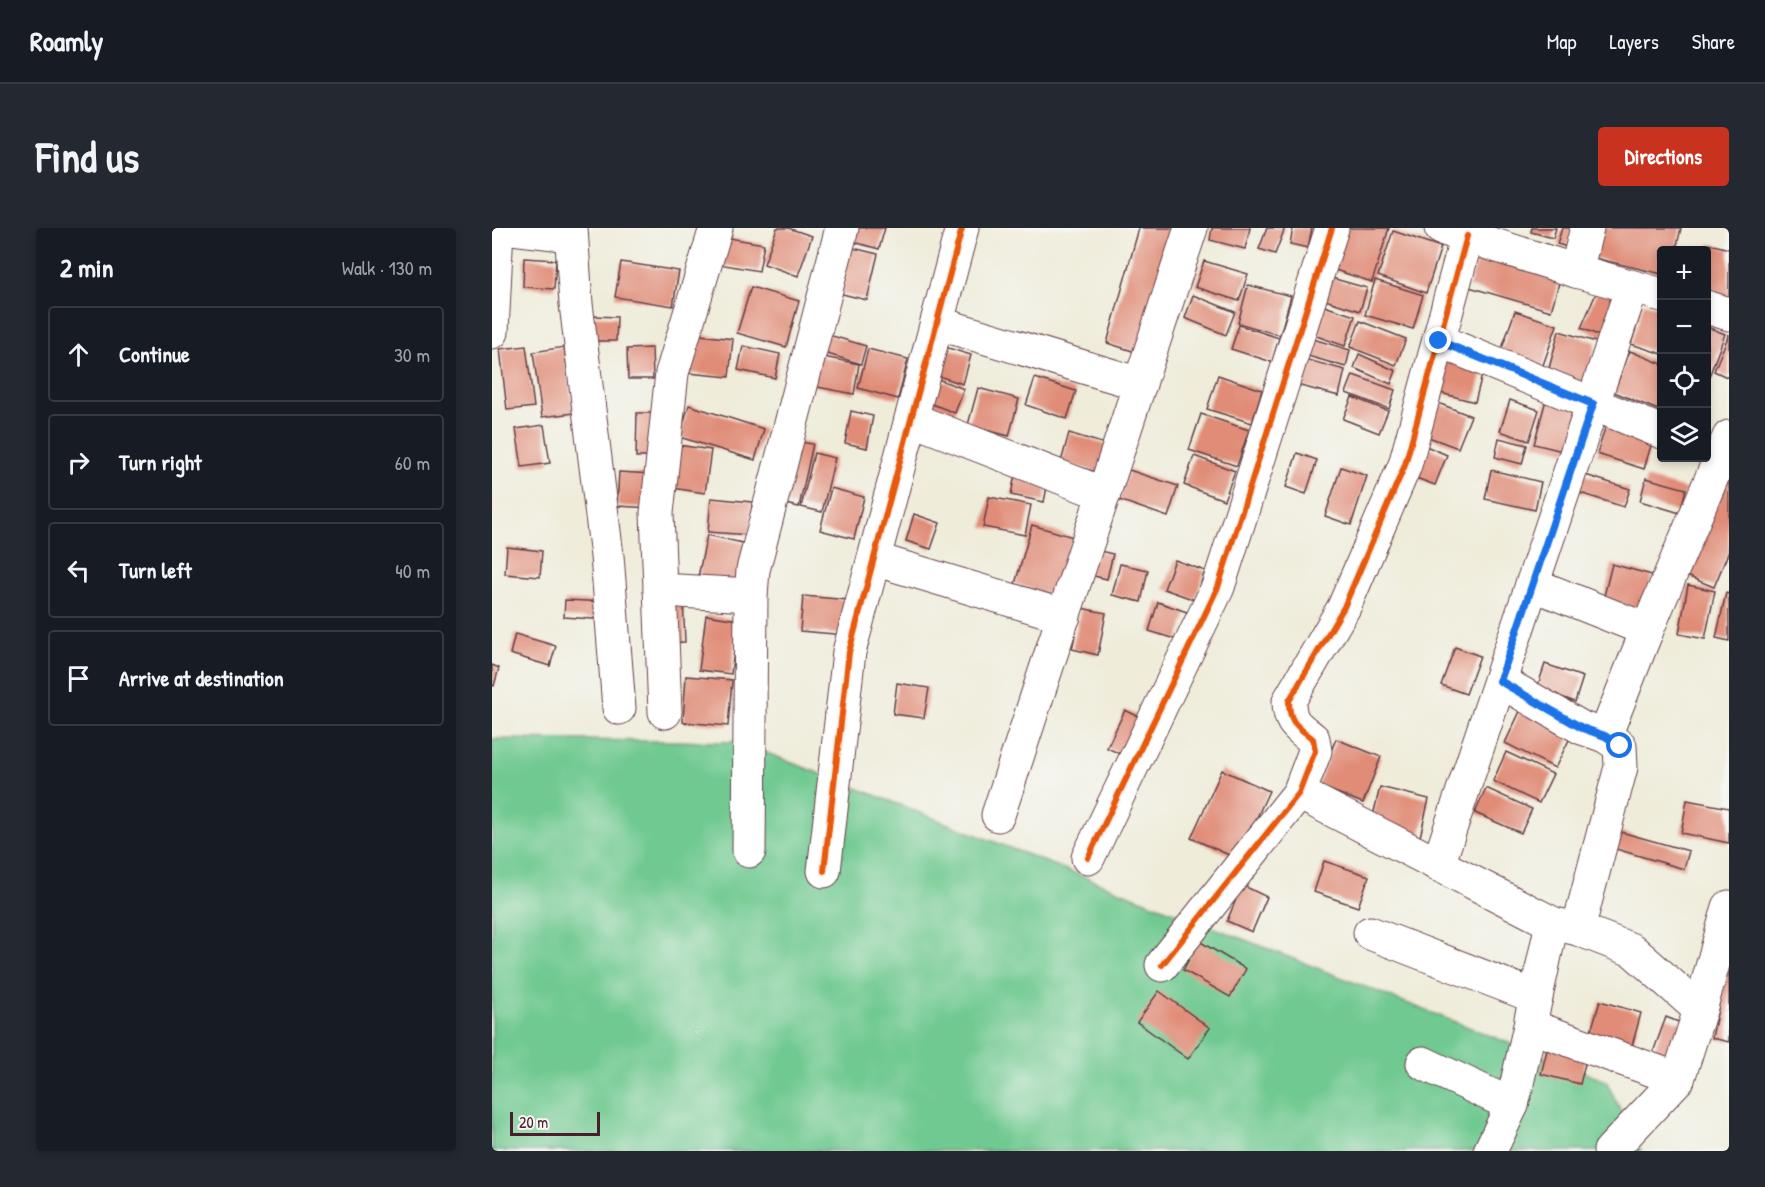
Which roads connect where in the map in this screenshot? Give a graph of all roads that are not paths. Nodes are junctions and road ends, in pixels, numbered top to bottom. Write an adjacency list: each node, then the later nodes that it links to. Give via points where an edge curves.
1 (497, 228): 16 (street)
2 (512, 228): 9 (street)
3 (716, 228): 26 (street, via 672,373 657,513)
4 (842, 228): 27 (street, via 753,570)
5 (962, 228): 15 (street)
6 (1191, 228): 18 (street)
7 (1332, 228): 37 (street, via 1218,587)
8 (1587, 228): 11 (street)
9 (571, 231): 31 (street)
10 (1465, 232): 11 (street); 17 (street)
11 (1576, 270): 12 (street)
12 (1647, 291): 19 (street)
13 (1711, 309): 14 (street)
14 (1729, 314)
15 (937, 323): 18 (street); 20 (street)
16 (492, 332)
17 (1439, 341): 19 (street); 34 (street, via 1406,465 1344,607 1289,701 1289,714 1295,725 1313,739 1315,751)
18 (1140, 384): 23 (street)
19 (1593, 404): 21 (street); 25 (street)
20 (911, 419): 23 (street); 24 (street)
21 (1657, 430)
22 (1721, 450): 29 (street)
23 (1104, 494): 28 (street)
24 (874, 559): 28 (street); 39 (street, via 849,652)
25 (1532, 584): 29 (street); 30 (street)
26 (660, 590): 27 (street); 32 (street)
27 (751, 595): 36 (street)
28 (1064, 616): 35 (street)
29 (1647, 630): 33 (street)
30 (1500, 681): 33 (street, via 1582,728); 38 (street)
31 (620, 708)
32 (665, 712)
33 (1605, 736): 41 (street, via 1620,746 1621,767)
34 (1299, 793): 38 (street); 43 (street)
35 (998, 815)
36 (749, 851)
37 (1088, 858)
38 (1438, 865): 41 (street)
39 (824, 871)
40 (1729, 907): 44 (street)
41 (1565, 926): 44 (street, via 1632,950); 45 (street)
42 (1370, 933): 45 (street)
43 (1162, 965)
44 (1700, 1010): 47 (street)
45 (1533, 1011): 47 (street); 48 (street)
46 (1423, 1063): 48 (street)
47 (1678, 1079): 50 (street)
48 (1512, 1105): 49 (street)
49 (1490, 1151)
50 (1611, 1151)

